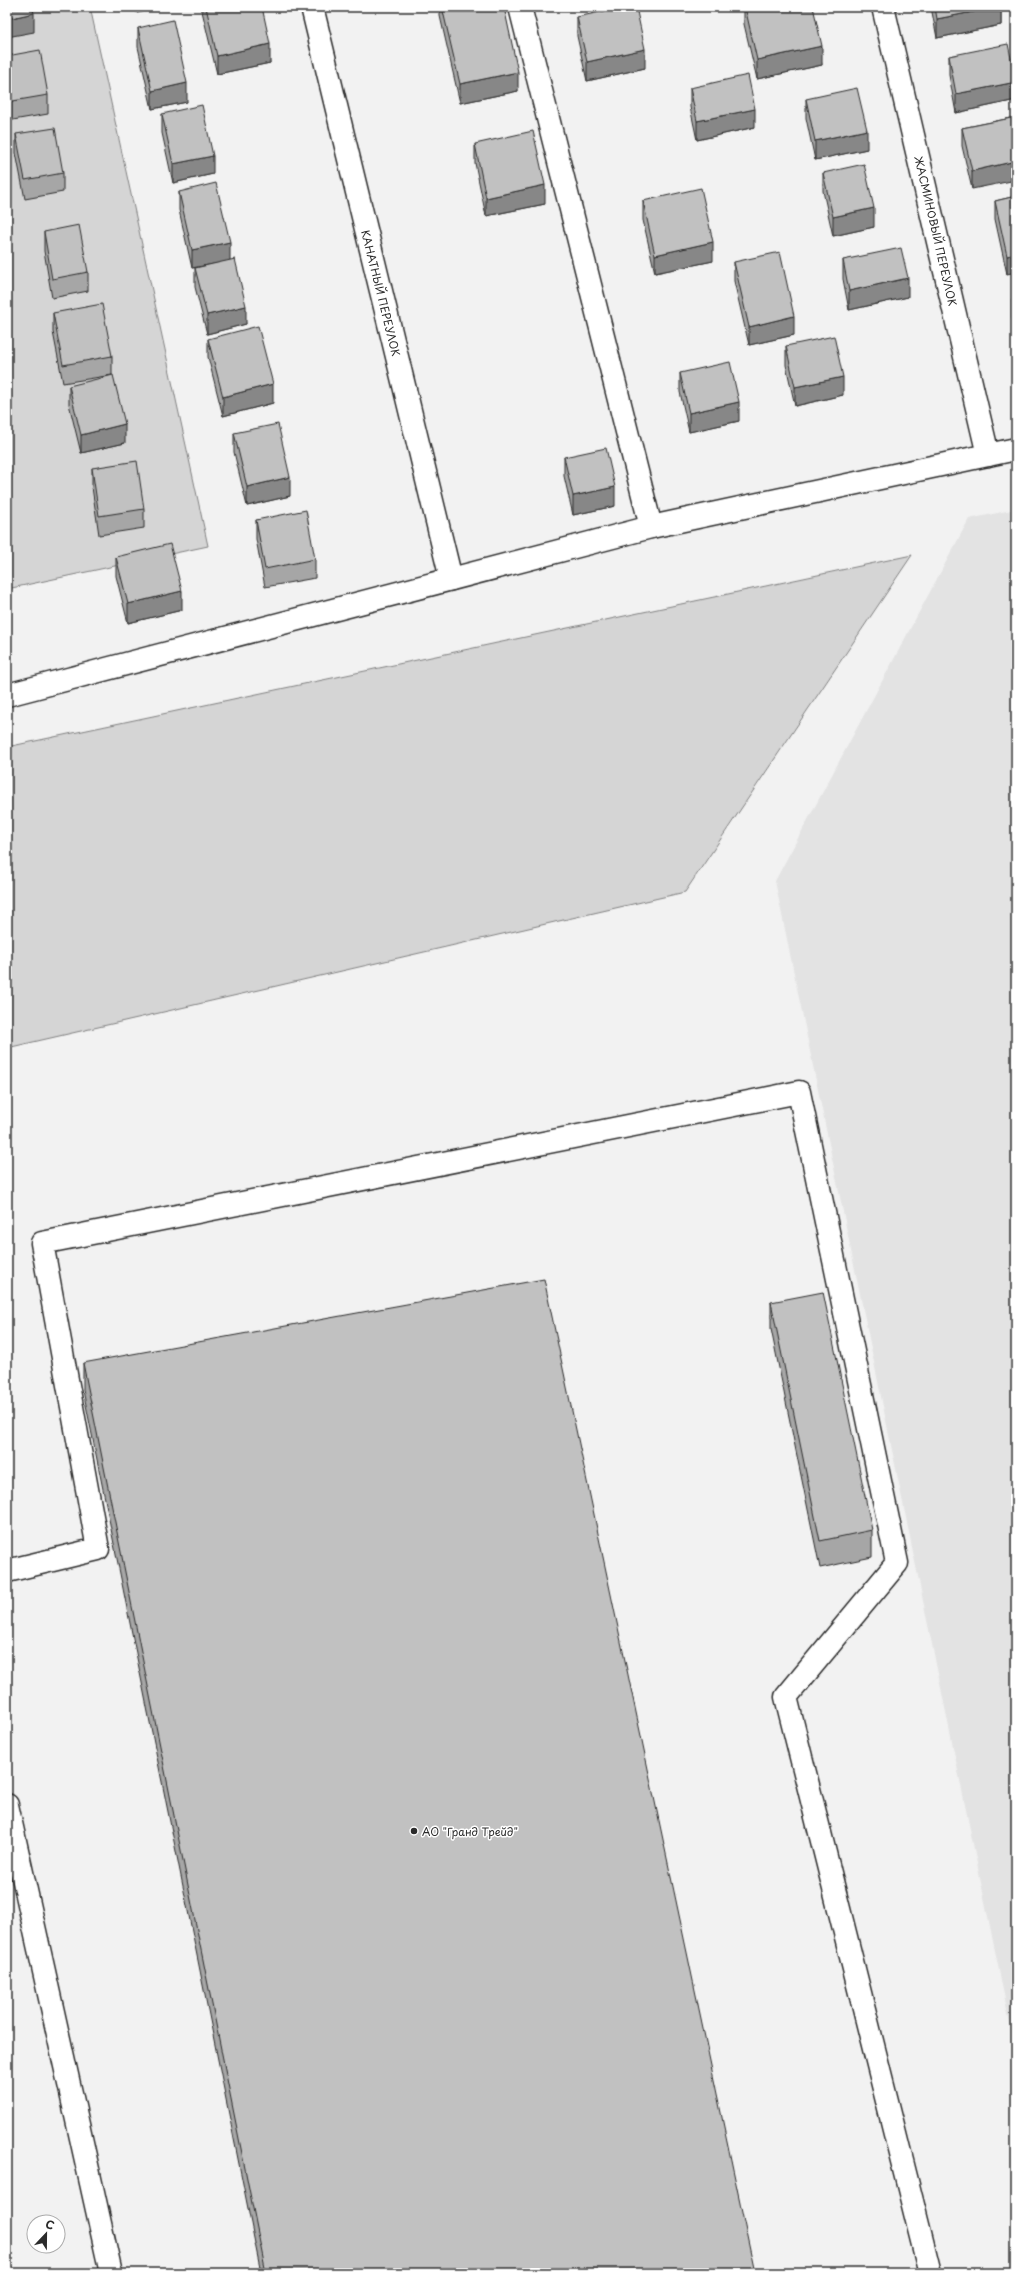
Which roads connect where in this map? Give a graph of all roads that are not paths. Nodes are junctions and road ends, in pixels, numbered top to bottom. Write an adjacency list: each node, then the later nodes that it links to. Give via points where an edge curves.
1 (312, 7): 7 (street, КАНАТНЫЙ ПЕРЕУЛОК)
2 (520, 7): 6 (street)
3 (883, 7): 5 (street, ЖАСМИНОВЫЙ ПЕРЕУЛОК)
4 (1016, 450): 5 (street)
5 (988, 455): 6 (street)
6 (651, 527): 7 (street)
7 (451, 579): 8 (street)
8 (7, 694)
9 (7, 1571): 12 (street, via 98,1549 42,1243 799,1092 896,1563 786,1697)
10 (7, 1805): 11 (street)
11 (111, 2273)
12 (930, 2273)

